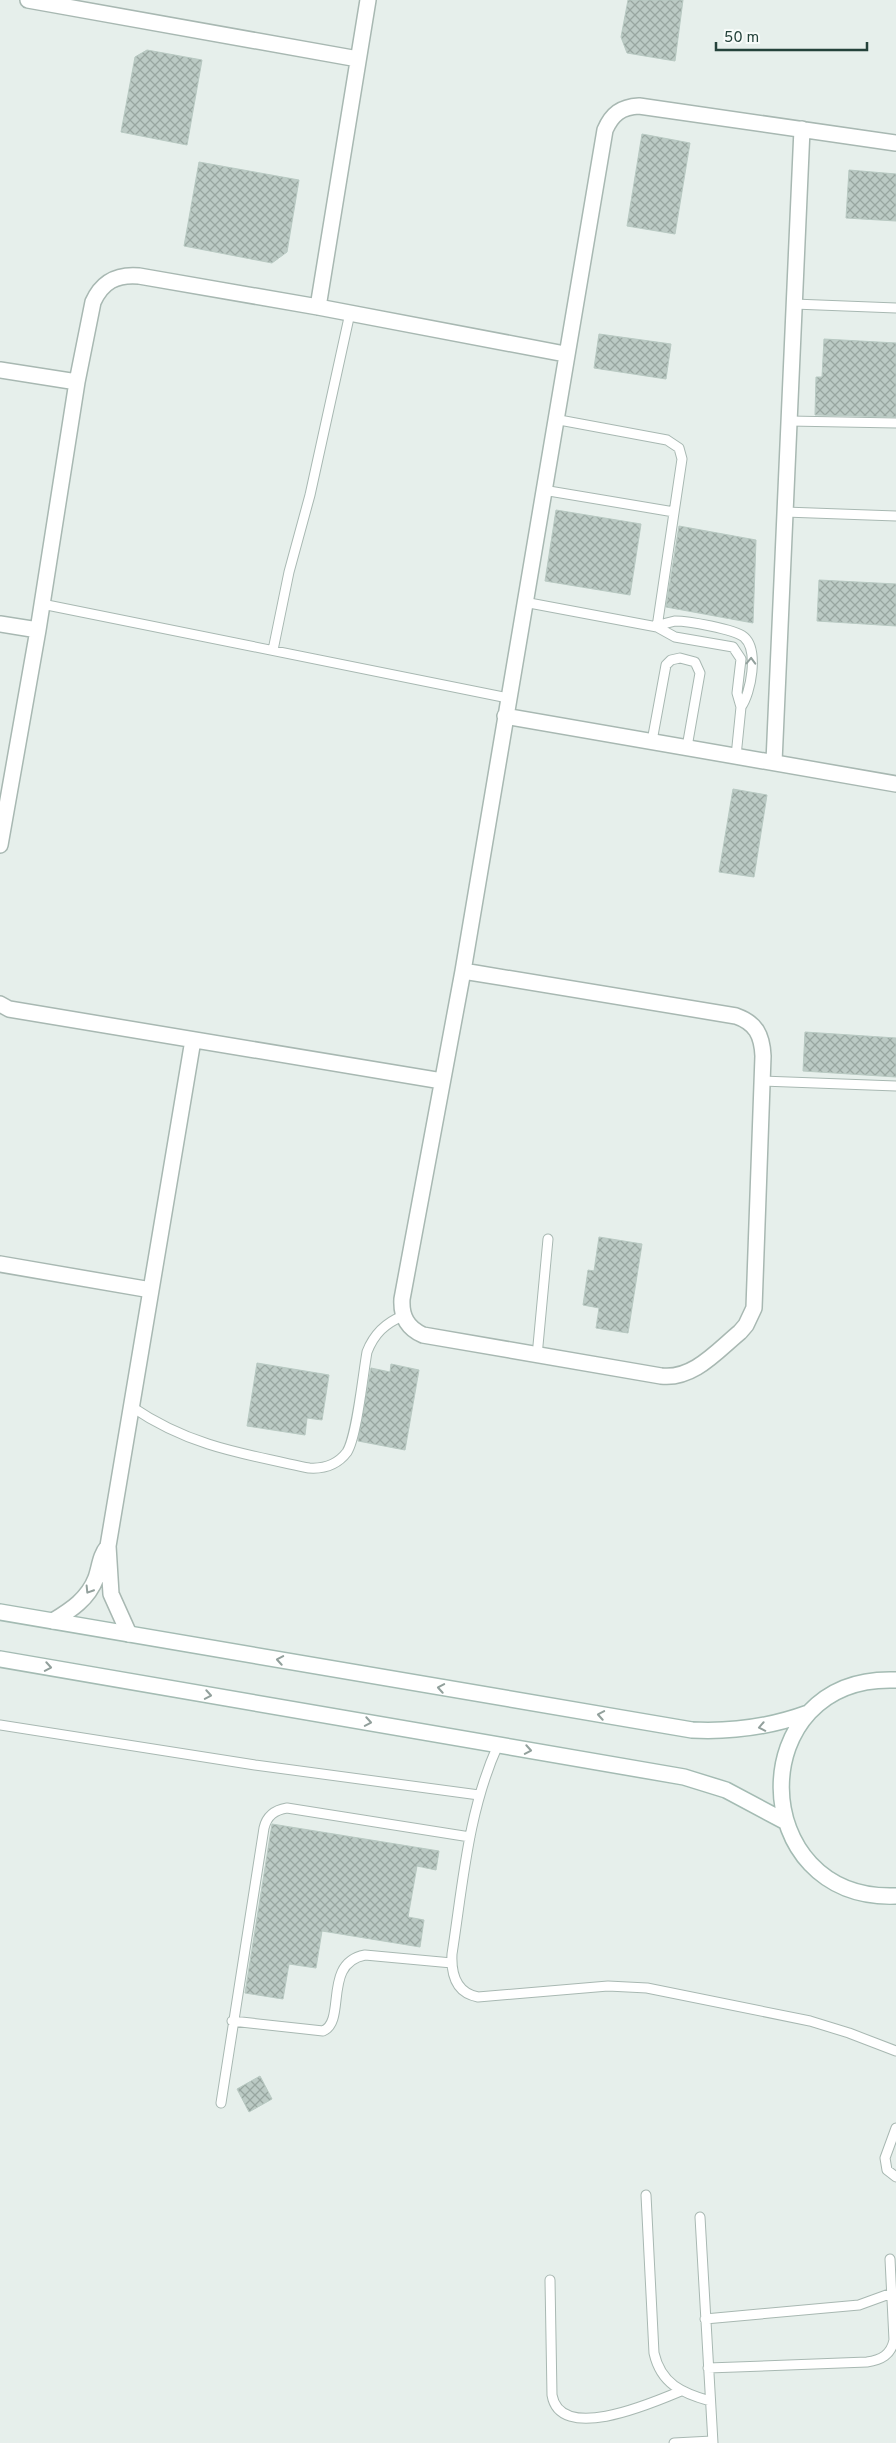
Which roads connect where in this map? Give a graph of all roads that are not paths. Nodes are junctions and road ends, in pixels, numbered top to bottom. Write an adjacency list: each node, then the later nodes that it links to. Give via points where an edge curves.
1 (28, 0): 3 (street)
2 (368, 0): 3 (street)
3 (358, 59): 7 (street)
4 (802, 129): 5 (street); 6 (street); 10 (street, via 640,106 628,106 617,111 605,130)
5 (896, 143)
6 (794, 304): 8 (lane); 14 (street)
7 (318, 306): 9 (street); 12 (street, via 139,276 116,278 98,292 93,302)
8 (896, 308)
9 (350, 313): 10 (street); 25 (lane)
10 (566, 354): 13 (street)
11 (0, 370): 12 (street)
12 (77, 382): 21 (street)
13 (554, 419): 16 (street); 17 (lane, via 676,444 682,458)
14 (789, 421): 15 (lane); 18 (street)
15 (896, 423)
16 (543, 490): 17 (lane); 20 (street)
17 (674, 512): 23 (lane)
18 (785, 512): 19 (lane); 32 (street)
19 (896, 516)
20 (524, 602): 23 (lane); 26 (street)
21 (42, 604): 24 (street); 25 (lane)
22 (0, 624): 24 (street)
23 (657, 627): 27 (lane, via 675,637 728,645 737,650 741,659 737,693); 27 (lane, one-way to 23, via 749,689 752,653 744,638 733,632 682,622)
24 (38, 630): 34 (street)
25 (273, 650): 26 (lane)
26 (508, 698): 28 (street)
27 (741, 707): 31 (lane)
28 (505, 716): 29 (street); 35 (street)
29 (652, 741): 30 (street); 30 (lane, via 666,665 670,660 680,658 695,662 700,673)
30 (686, 747): 31 (street)
31 (736, 756): 32 (street)
32 (774, 762): 33 (street)
33 (896, 784)
34 (0, 845)
35 (463, 971): 38 (street); 39 (street, via 736,1016 750,1022 759,1032 763,1045)
36 (0, 1004): 37 (street, via 9,1009)
37 (193, 1040): 38 (street); 43 (street)
38 (442, 1081): 44 (street, via 402,1298)
39 (762, 1081): 40 (lane); 45 (street, via 754,1308 746,1325 694,1370 678,1376)
40 (896, 1086)
41 (548, 1239): 45 (lane)
42 (0, 1264): 43 (street)
43 (151, 1290): 46 (street)
44 (403, 1316): 45 (street, via 414,1331 423,1335); 46 (lane, via 384,1326 371,1342 350,1443 341,1458 326,1467 309,1468 204,1444 166,1428)
45 (537, 1356)
46 (132, 1407): 47 (street)
47 (108, 1546): 49 (street, one-way to 49, via 86,1596); 50 (street, via 111,1594)
48 (0, 1612): 49 (street)
49 (53, 1621): 50 (street)
50 (129, 1634): 53 (street, one-way to 50, via 786,1722 739,1731 692,1730)
51 (0, 1659): 55 (street, one-way to 55)
52 (896, 1680): 53 (street, via 882,1679 849,1686 821,1702)
53 (808, 1714): 57 (street, via 790,1741 782,1765 780,1790)
54 (0, 1725): 56 (lane, via 255,1765)
55 (498, 1745): 56 (lane); 57 (street, one-way to 57, via 684,1777 726,1790)
56 (478, 1795): 58 (lane)
57 (786, 1822): 59 (street, via 800,1852 824,1875 853,1890)
58 (470, 1837): 60 (lane); 61 (lane, via 287,1808 274,1812 264,1828)
59 (896, 1896)
60 (452, 1963): 61 (lane, via 370,1955 355,1958 343,1968 331,2023 323,2031); 62 (lane, via 459,1988 471,1996 608,1986 647,1988 810,2021)
61 (232, 2021): 63 (lane)
62 (896, 2051)
63 (221, 2103)
64 (896, 2128): 65 (lane, via 885,2164 891,2175)
65 (896, 2177)
66 (646, 2195): 73 (lane, via 654,2353 662,2376)
67 (700, 2217): 71 (lane)
68 (890, 2259): 70 (lane)
69 (550, 2280): 73 (lane, via 552,2395 556,2408 565,2419 578,2424 604,2422)
70 (892, 2293): 71 (lane, via 859,2305); 72 (lane, via 894,2340 890,2352 879,2360)
71 (706, 2319): 72 (lane)
72 (708, 2368): 74 (lane)
73 (681, 2391): 74 (lane)
74 (710, 2400): 75 (lane)
75 (713, 2442): 76 (lane)
76 (674, 2443)

